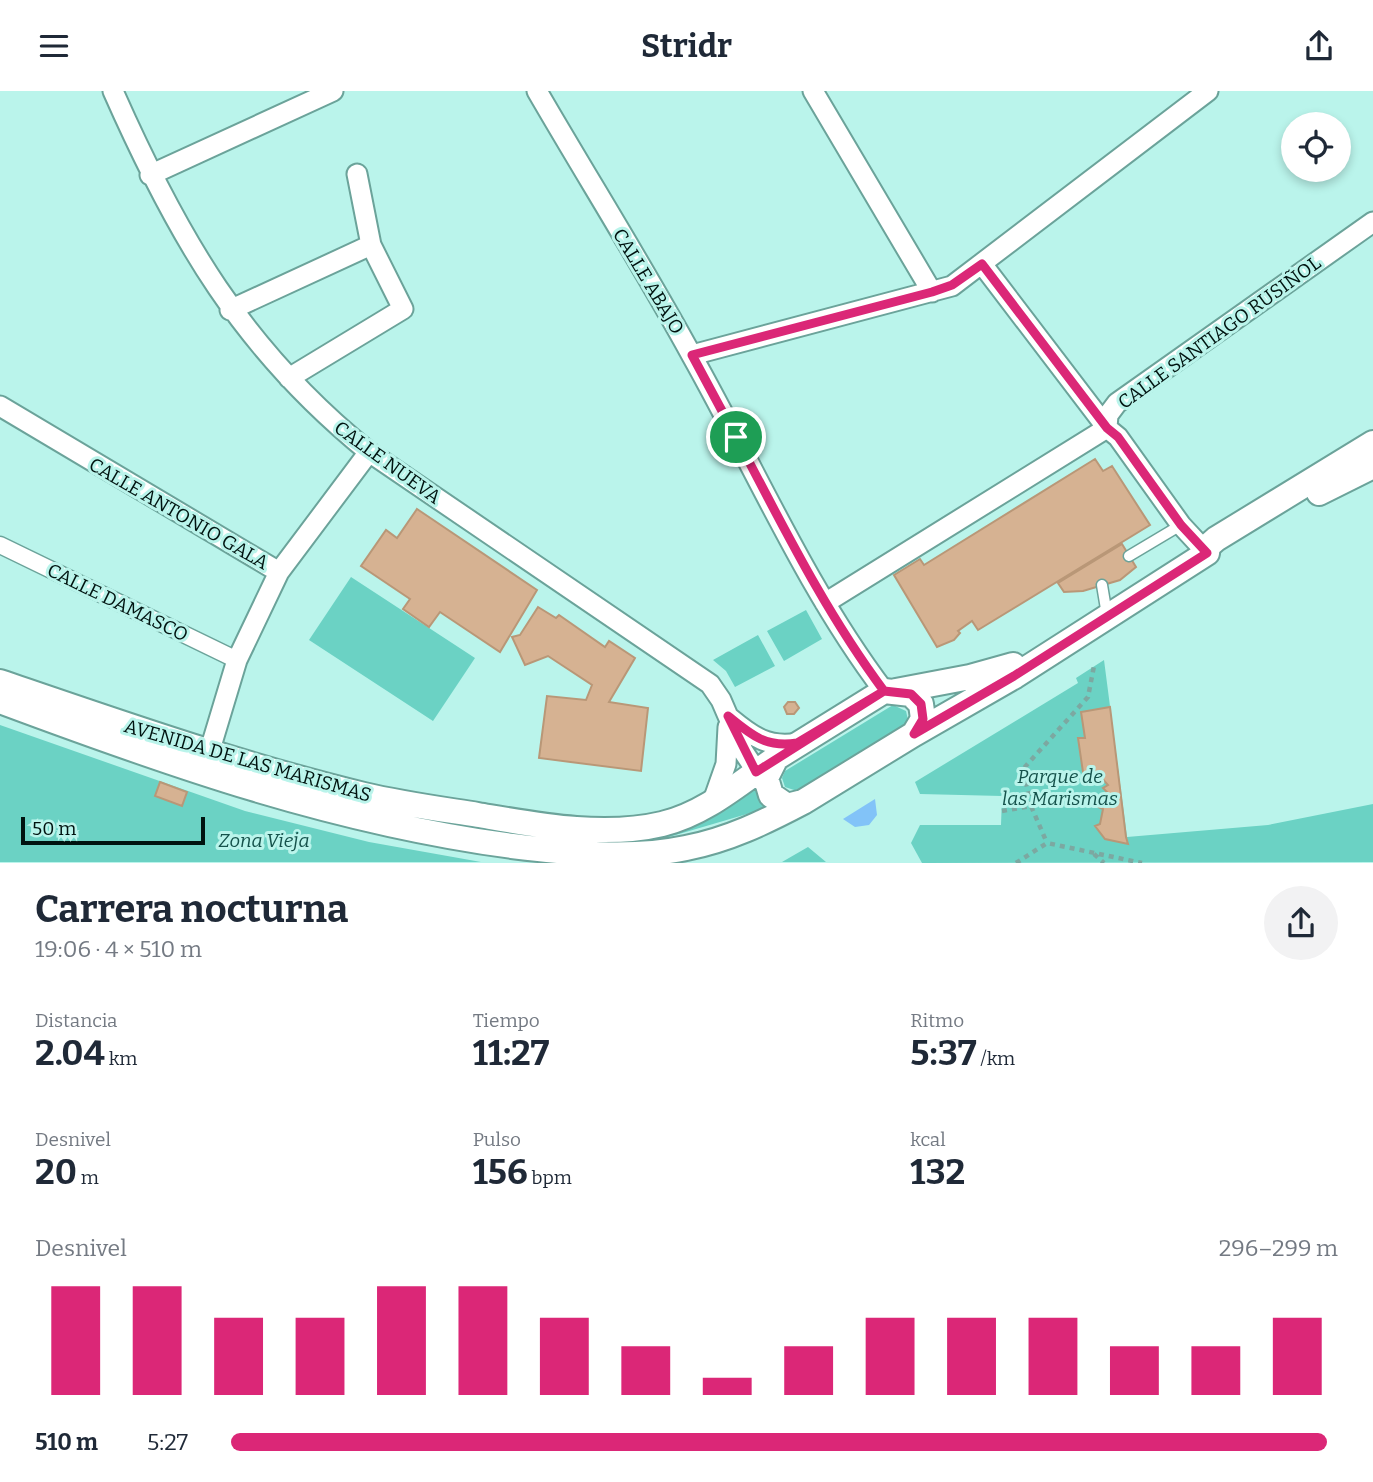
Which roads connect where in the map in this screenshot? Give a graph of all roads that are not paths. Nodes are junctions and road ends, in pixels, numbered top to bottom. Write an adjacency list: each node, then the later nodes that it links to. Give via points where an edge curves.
1 (113, 91): 7 (street, CALLE NUEVA)
2 (333, 91): 7 (street)
3 (537, 91): 13 (street, CALLE ABAJO)
4 (813, 91): 11 (street)
5 (1209, 91): 10 (street)
6 (357, 174): 9 (street)
7 (150, 175): 12 (street, CALLE NUEVA)
8 (1373, 222): 16 (street, CALLE SANTIAGO RUSIÑOL, via 1117,403 1108,415)
9 (371, 245): 12 (street); 14 (street, via 403,309)
10 (982, 264): 11 (street, via 952,285); 16 (street)
11 (932, 292): 13 (street)
12 (230, 310): 14 (street, CALLE NUEVA)
13 (692, 355): 26 (street, CALLE ABAJO)
14 (289, 379): 18 (street, CALLE NUEVA)
15 (0, 406): 24 (street, CALLE ANTONIO GALA)
16 (1107, 428): 20 (street); 26 (street, CALLE SANTIAGO RUSIÑOL)
17 (1373, 443): 22 (street, via 1225,533 1210,544)
18 (369, 452): 24 (street); 33 (street, CALLE NUEVA, via 696,673 716,691)
19 (1373, 466): 22 (street, via 1216,555)
20 (1181, 525): 22 (street); 23 (lane)
21 (0, 545): 29 (street, CALLE DAMASCO)
22 (1207, 553): 27 (street)
23 (1129, 556)
24 (279, 572): 29 (street, CALLE ANTONIO GALA)
25 (1102, 585): 27 (lane)
26 (825, 603): 31 (street, CALLE ABAJO, via 849,644)
27 (1107, 615): 28 (street)
28 (1052, 649): 31 (street, via 997,671); 34 (street)
29 (237, 660): 36 (street, CALLE ANTONIO GALA)
30 (0, 682): 36 (street, AVENIDA DE LAS MARISMAS)
31 (890, 691): 34 (street, via 911,694 922,705 922,723); 35 (street, AVENIDA DE LAS MARISMAS)
32 (0, 701): 36 (street, AVENIDA DE LAS MARISMAS)
33 (728, 716): 35 (street, CALLE NUEVA, via 765,743); 37 (street, CALLE NUEVA); 38 (street, via 726,764)
34 (914, 734): 39 (street, AVENIDA DE LAS MARISMAS)
35 (797, 743): 37 (street, AVENIDA DE LAS MARISMAS)
36 (206, 764): 38 (street, AVENIDA DE LAS MARISMAS, via 382,799 576,828 644,828 676,820); 39 (street, AVENIDA DE LAS MARISMAS, via 411,830 600,854 659,852 704,844 752,828)
37 (766, 772): 38 (street, AVENIDA DE LAS MARISMAS); 39 (street, via 782,805)
38 (713, 801)
39 (803, 802)

